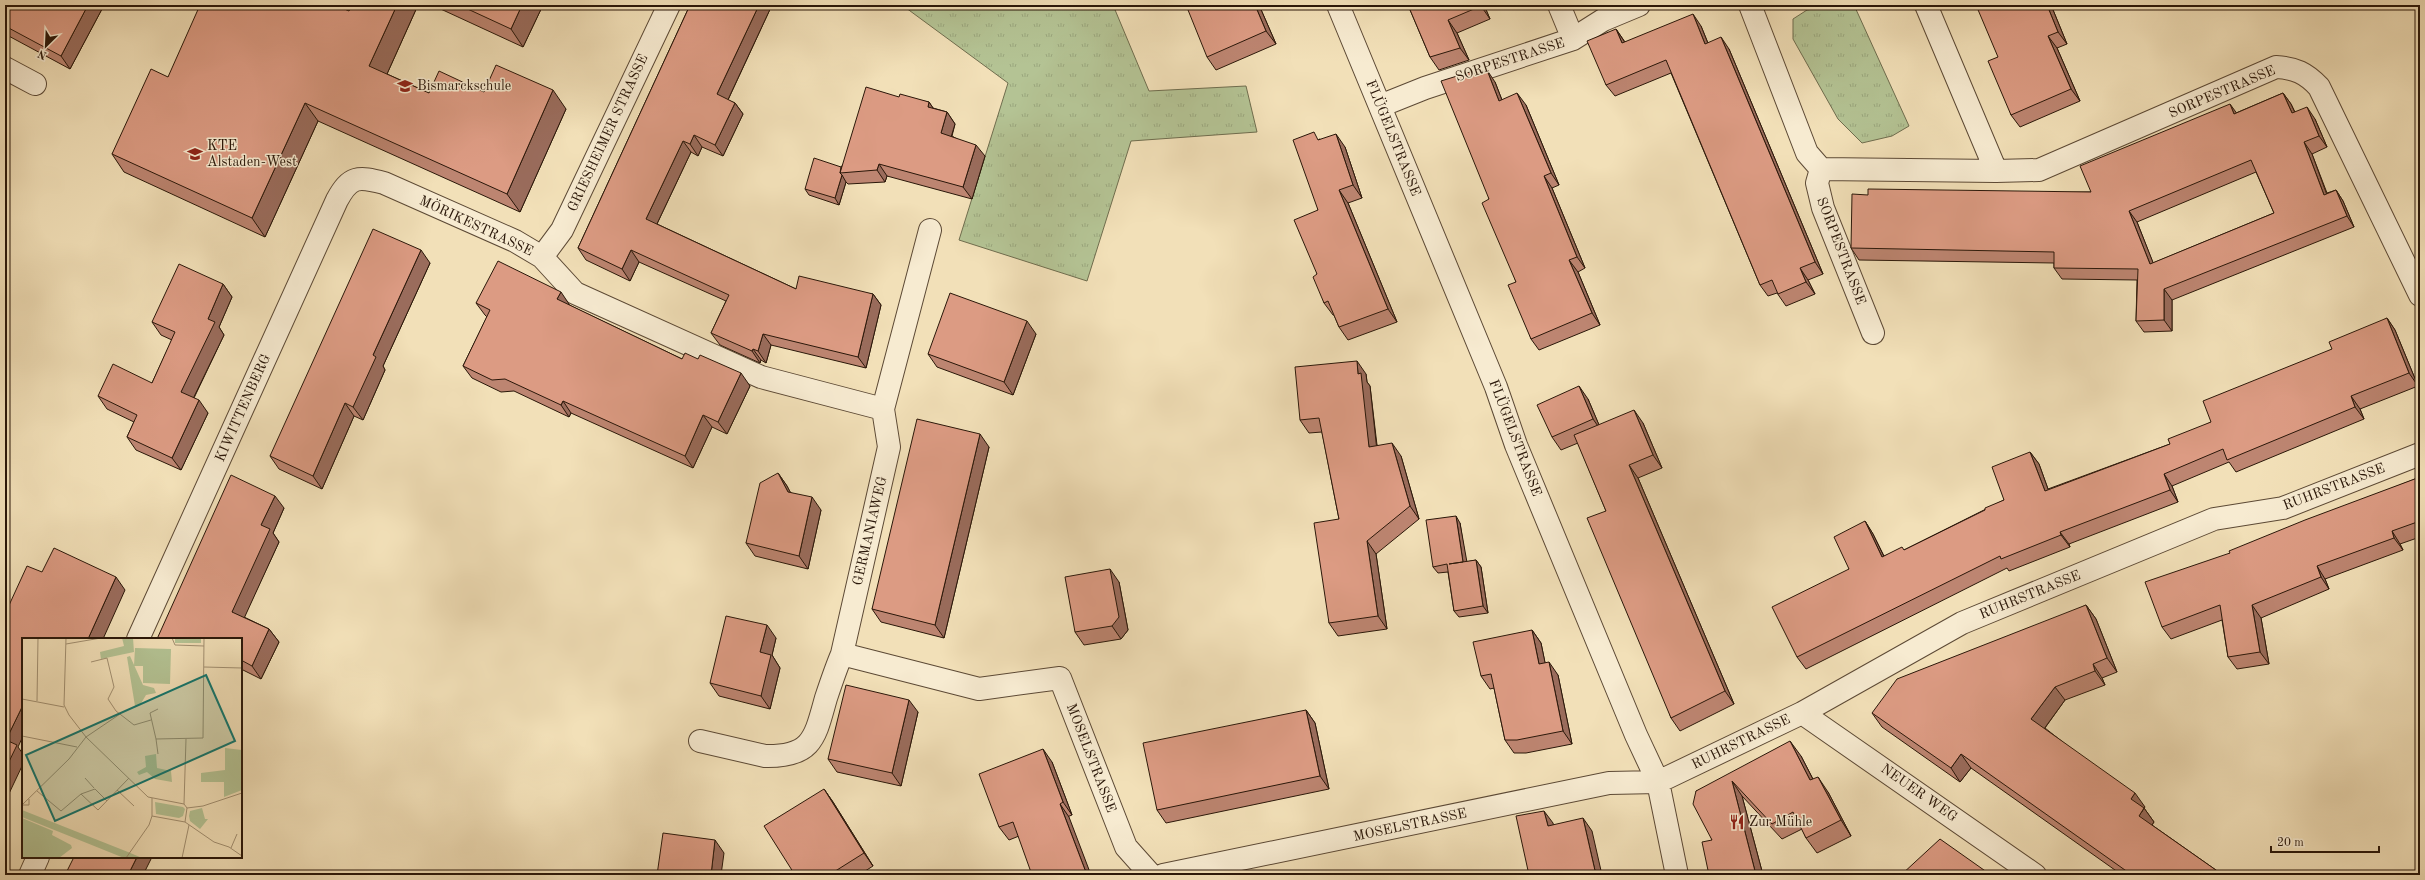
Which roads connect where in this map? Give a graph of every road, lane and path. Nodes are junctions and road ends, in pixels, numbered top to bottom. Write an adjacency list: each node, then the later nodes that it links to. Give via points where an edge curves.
1 (668, 5): 15 (street, GRIESHEIMER STRASSE, via 562,230)
2 (1338, 5): 10 (street, FLÜGELSTRASSE)
3 (1559, 5): 7 (street, SORPESTRASSE)
4 (1639, 5): 7 (street, SORPESTRASSE, via 1603,20)
5 (1750, 5): 11 (street, via 1808,153)
6 (1926, 5): 12 (street)
7 (1573, 39): 10 (street, SORPESTRASSE, via 1425,88)
8 (5, 68): 9 (street)
9 (35, 84)
10 (1380, 106): 24 (street, FLÜGELSTRASSE, via 1496,387 1516,445 1633,728)
11 (1821, 169): 12 (street, SORPESTRASSE); 17 (street, SORPESTRASSE, via 1817,183 1823,208)
12 (1996, 171): 16 (street, SORPESTRASSE, via 2039,170 2276,67 2300,71 2319,88)
13 (353, 180): 15 (street, MÖRIKESTRASSE, via 366,178 384,183 515,242); 20 (street, KIWITTENBERG, via 344,188 337,200)
14 (930, 230): 18 (street, GERMANIAWEG)
15 (542, 257): 18 (street, MÖRIKESTRASSE, via 575,292 761,377)
16 (2420, 294)
17 (1873, 333)
18 (883, 409): 21 (street, GERMANIAWEG, via 889,447)
19 (2420, 454): 22 (street, RUHRSTRASSE, via 2283,508 2214,519 1962,623)
20 (138, 638)
21 (842, 654): 23 (street, GERMANIAWEG, via 817,732 806,746 786,755 765,756); 27 (street, MOSELSTRASSE, via 979,689 1060,678 1126,847)
22 (1802, 713): 24 (street, RUHRSTRASSE); 30 (street, NEUER WEG)
23 (700, 741)
24 (1658, 782): 28 (street, MOSELSTRASSE, via 1609,783); 29 (street, FLÜGELSTRASSE)
25 (38, 858): 26 (street)
26 (30, 875)
27 (1151, 875)
28 (1163, 875)
29 (1677, 875)
30 (2035, 875)

